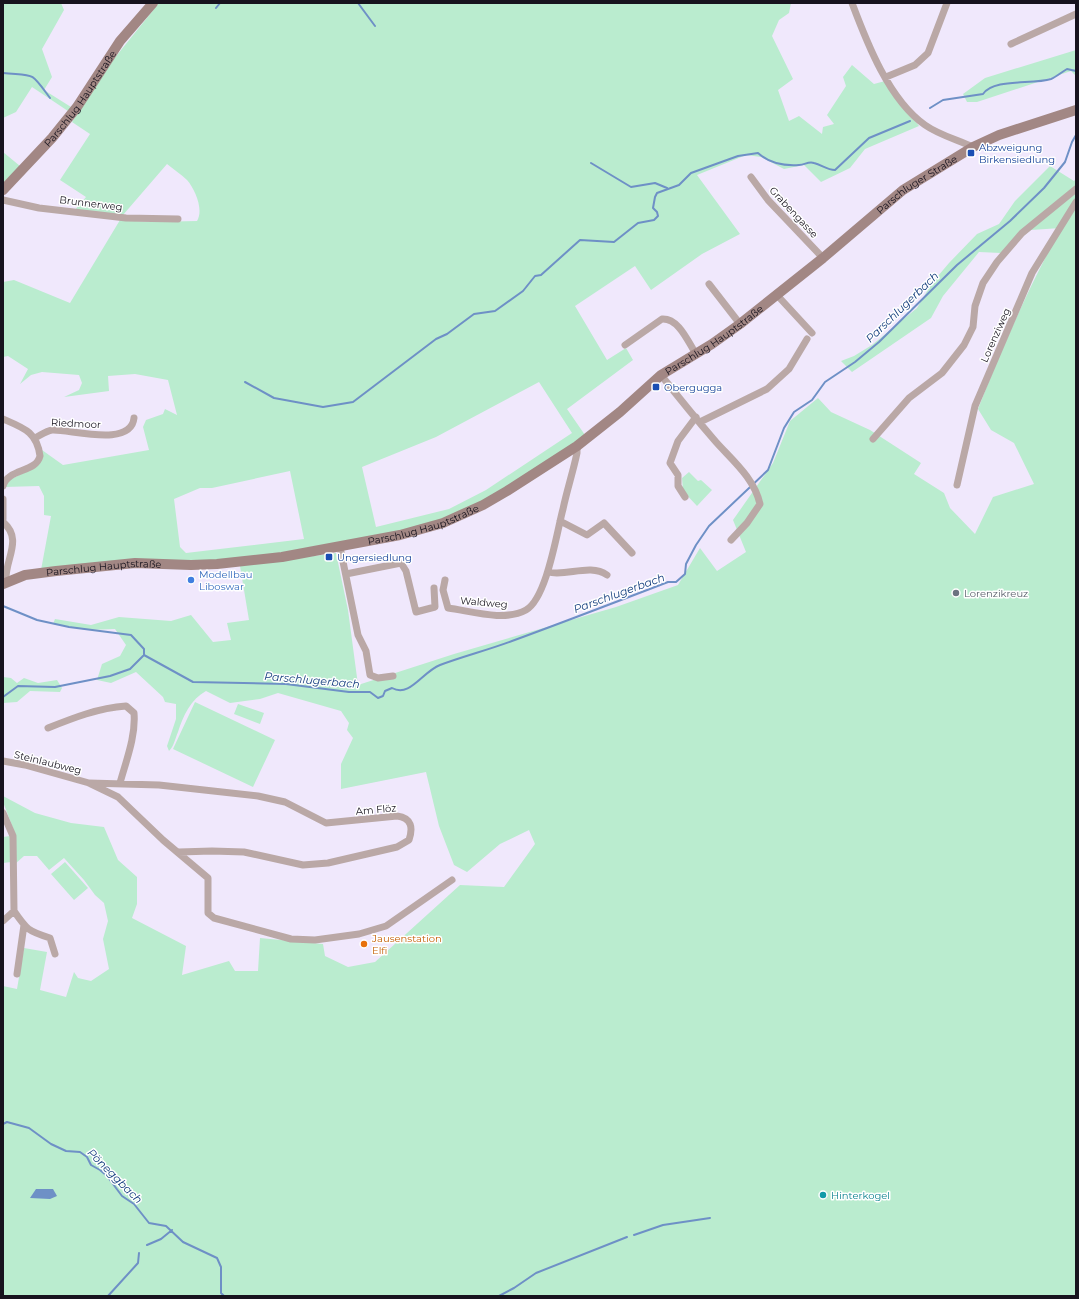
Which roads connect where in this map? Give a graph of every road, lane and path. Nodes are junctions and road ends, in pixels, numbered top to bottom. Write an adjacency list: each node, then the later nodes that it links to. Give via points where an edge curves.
1 (153, 3): 11 (main road, Parschlug Hauptstraße, via 120,41 77,107)
2 (852, 3): 6 (street, via 864,34)
3 (947, 3): 6 (street, via 928,53 915,65)
4 (1076, 14): 5 (street)
5 (1011, 44)
6 (886, 77): 8 (street, via 911,111 926,125)
7 (1076, 110): 8 (main road, Parschluger Straße, via 1000,135)
8 (973, 147): 15 (main road, Parschluger Straße, via 904,190)
9 (751, 177): 15 (street, Grabengasse, via 768,200)
10 (1076, 189): 28 (street, via 1022,233 997,262 983,283 975,306 973,327 964,345 942,373 909,398)
11 (3, 190)
12 (3, 200): 14 (street, Brunnerweg, via 39,208 126,218)
13 (1076, 202): 30 (street, Lorenziweg, via 1032,273 977,400)
14 (178, 219)
15 (823, 258): 17 (main road, Parschluger Straße)
16 (709, 284): 18 (street)
17 (777, 293): 18 (main road, Parschlug Hauptstraße); 19 (street)
18 (740, 324): 22 (main road, Parschlug Hauptstraße)
19 (812, 333)
20 (807, 339): 26 (street, via 788,370 767,389)
21 (625, 345): 22 (street, via 662,319 667,319 678,327)
22 (696, 354): 23 (main road, Parschlug Hauptstraße)
23 (661, 375): 26 (street); 29 (main road, Parschlug Hauptstraße)
24 (134, 418): 27 (street, Riedmoor, via 134,425 131,428 117,433 95,435 52,430)
25 (3, 419): 27 (street)
26 (698, 420): 32 (street, via 678,441 670,464 678,475 678,486); 36 (street, via 752,484 758,495 760,504)
27 (35, 438): 31 (street, via 39,460 36,464 9,476 4,480)
28 (873, 439)
29 (577, 446): 35 (street, Waldweg, via 578,453); 37 (main road, Parschlug Hauptstraße, via 501,494 444,523)
30 (957, 485)
31 (3, 486)
32 (684, 497)
33 (3, 499): 34 (street)
34 (3, 521): 43 (street, via 9,527 14,541)
35 (560, 521): 38 (street, via 588,535 604,523); 39 (street, Waldweg)
36 (731, 540)
37 (340, 547): 40 (street); 43 (main road, Parschlug Hauptstraße, via 217,564 191,566 135,563 37,573)
38 (632, 553)
39 (548, 572): 41 (street, via 557,574 595,570); 42 (street, Waldweg, via 536,600 526,610 514,614 486,614 448,608 443,590)
40 (346, 574): 44 (street, via 400,563 406,571 416,612 435,607); 45 (street, via 358,635 366,651 370,675 378,678)
41 (607, 575)
42 (445, 580)
43 (5, 583)
44 (434, 588)
45 (393, 676)
46 (48, 728): 49 (street, via 111,707 126,706 134,713 135,723)
47 (3, 762): 48 (street, Steinlaubweg, via 25,764)
48 (89, 783): 49 (street, Am Flöz); 51 (street, via 118,797)
49 (120, 783): 51 (street, Am Flöz, via 258,796 285,802 326,824 405,817 409,821 411,833 409,840 397,847 328,863 303,865 244,852)
50 (3, 813): 53 (street, via 13,836)
51 (179, 852): 52 (street, via 208,878 208,913 214,918 291,939 315,940 359,934 386,926)
52 (452, 880)
53 (14, 911): 54 (street); 55 (street)
54 (3, 921)
55 (24, 925): 56 (street, via 31,932 50,938); 57 (street)
56 (55, 954)
57 (17, 974)

